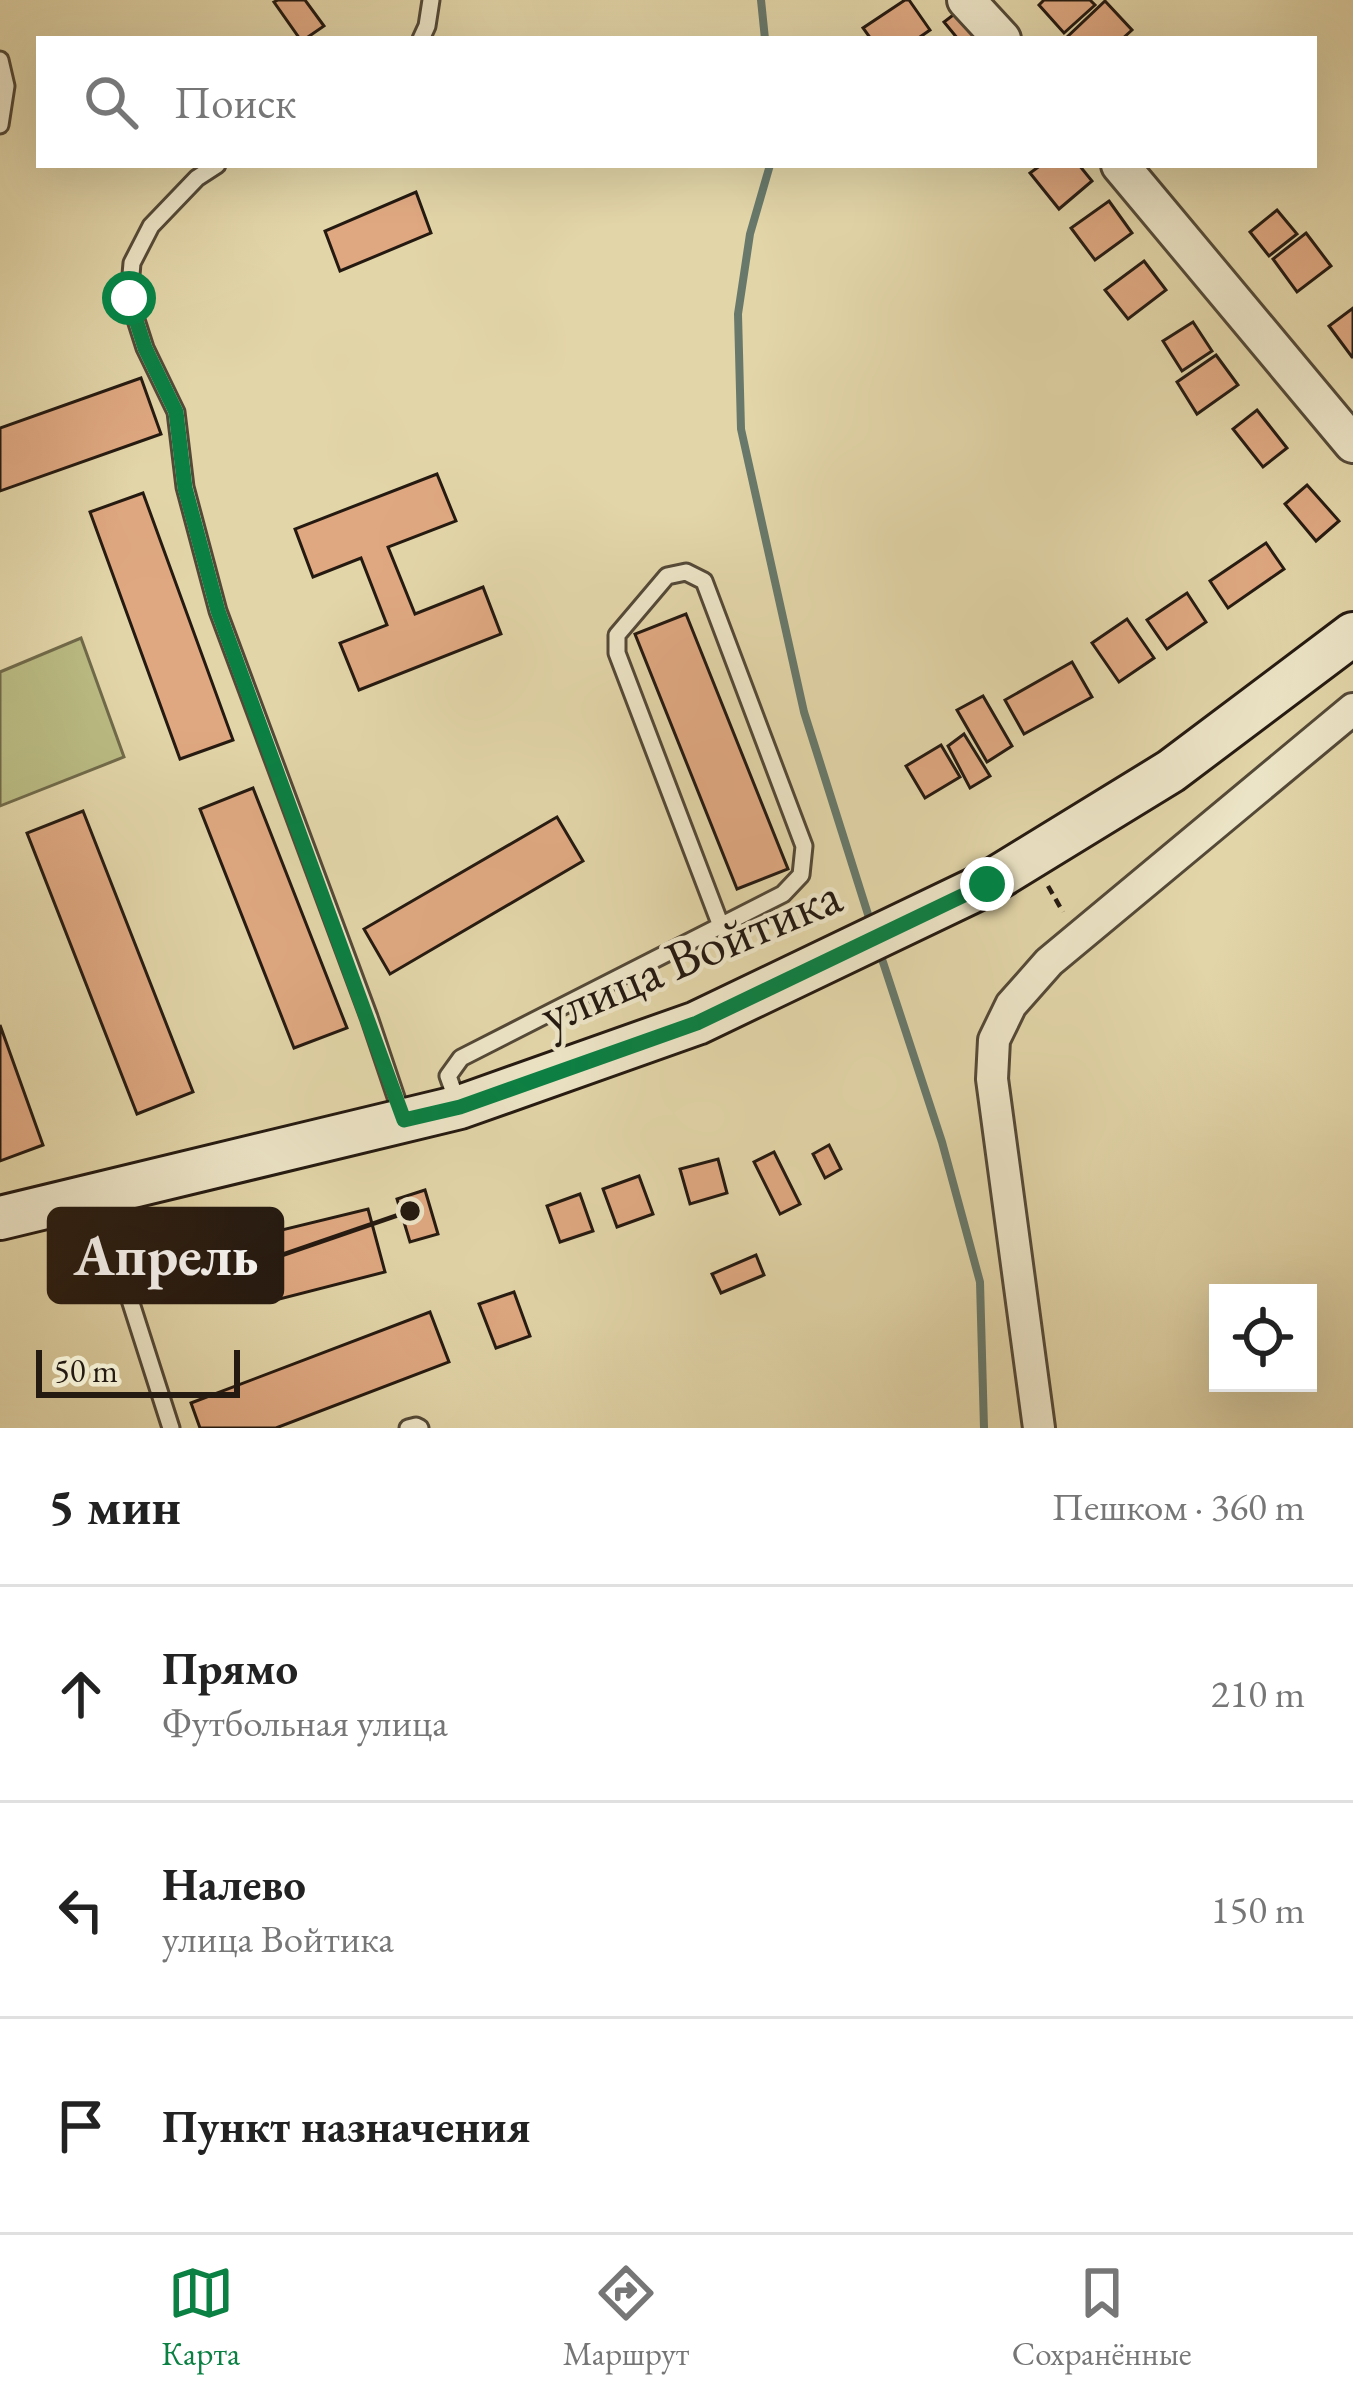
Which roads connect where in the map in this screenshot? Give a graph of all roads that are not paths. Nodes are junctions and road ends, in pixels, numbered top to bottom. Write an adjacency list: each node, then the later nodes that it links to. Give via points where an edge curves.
1 (431, 0): 3 (lane)
2 (966, 0): 4 (street)
3 (423, 36)
4 (999, 36)
5 (0, 60): 6 (lane)
6 (0, 125)
7 (213, 168): 14 (lane, via 151,226 132,262 129,298 176,412 185,488 218,611)
8 (1123, 168): 9 (street)
9 (1353, 444)
10 (1353, 634): 13 (main road, улица Войтика, via 1171,771 987,884 697,1023)
11 (1353, 709): 20 (street, via 1049,962 1011,1005 994,1040 992,1079)
12 (722, 926): 12 (lane, via 783,895 801,875 804,846 704,580 686,572 667,576 617,635 617,653); 13 (lane, via 461,1058 448,1076)
13 (460, 1107): 14 (main road, улица Войтика)
14 (404, 1120): 15 (main road, улица Войтика)
15 (97, 1197): 16 (main road, улица Войтика); 17 (lane)
16 (0, 1218)
17 (171, 1428)
18 (408, 1428): 19 (lane)
19 (420, 1428)
20 (1039, 1428)

